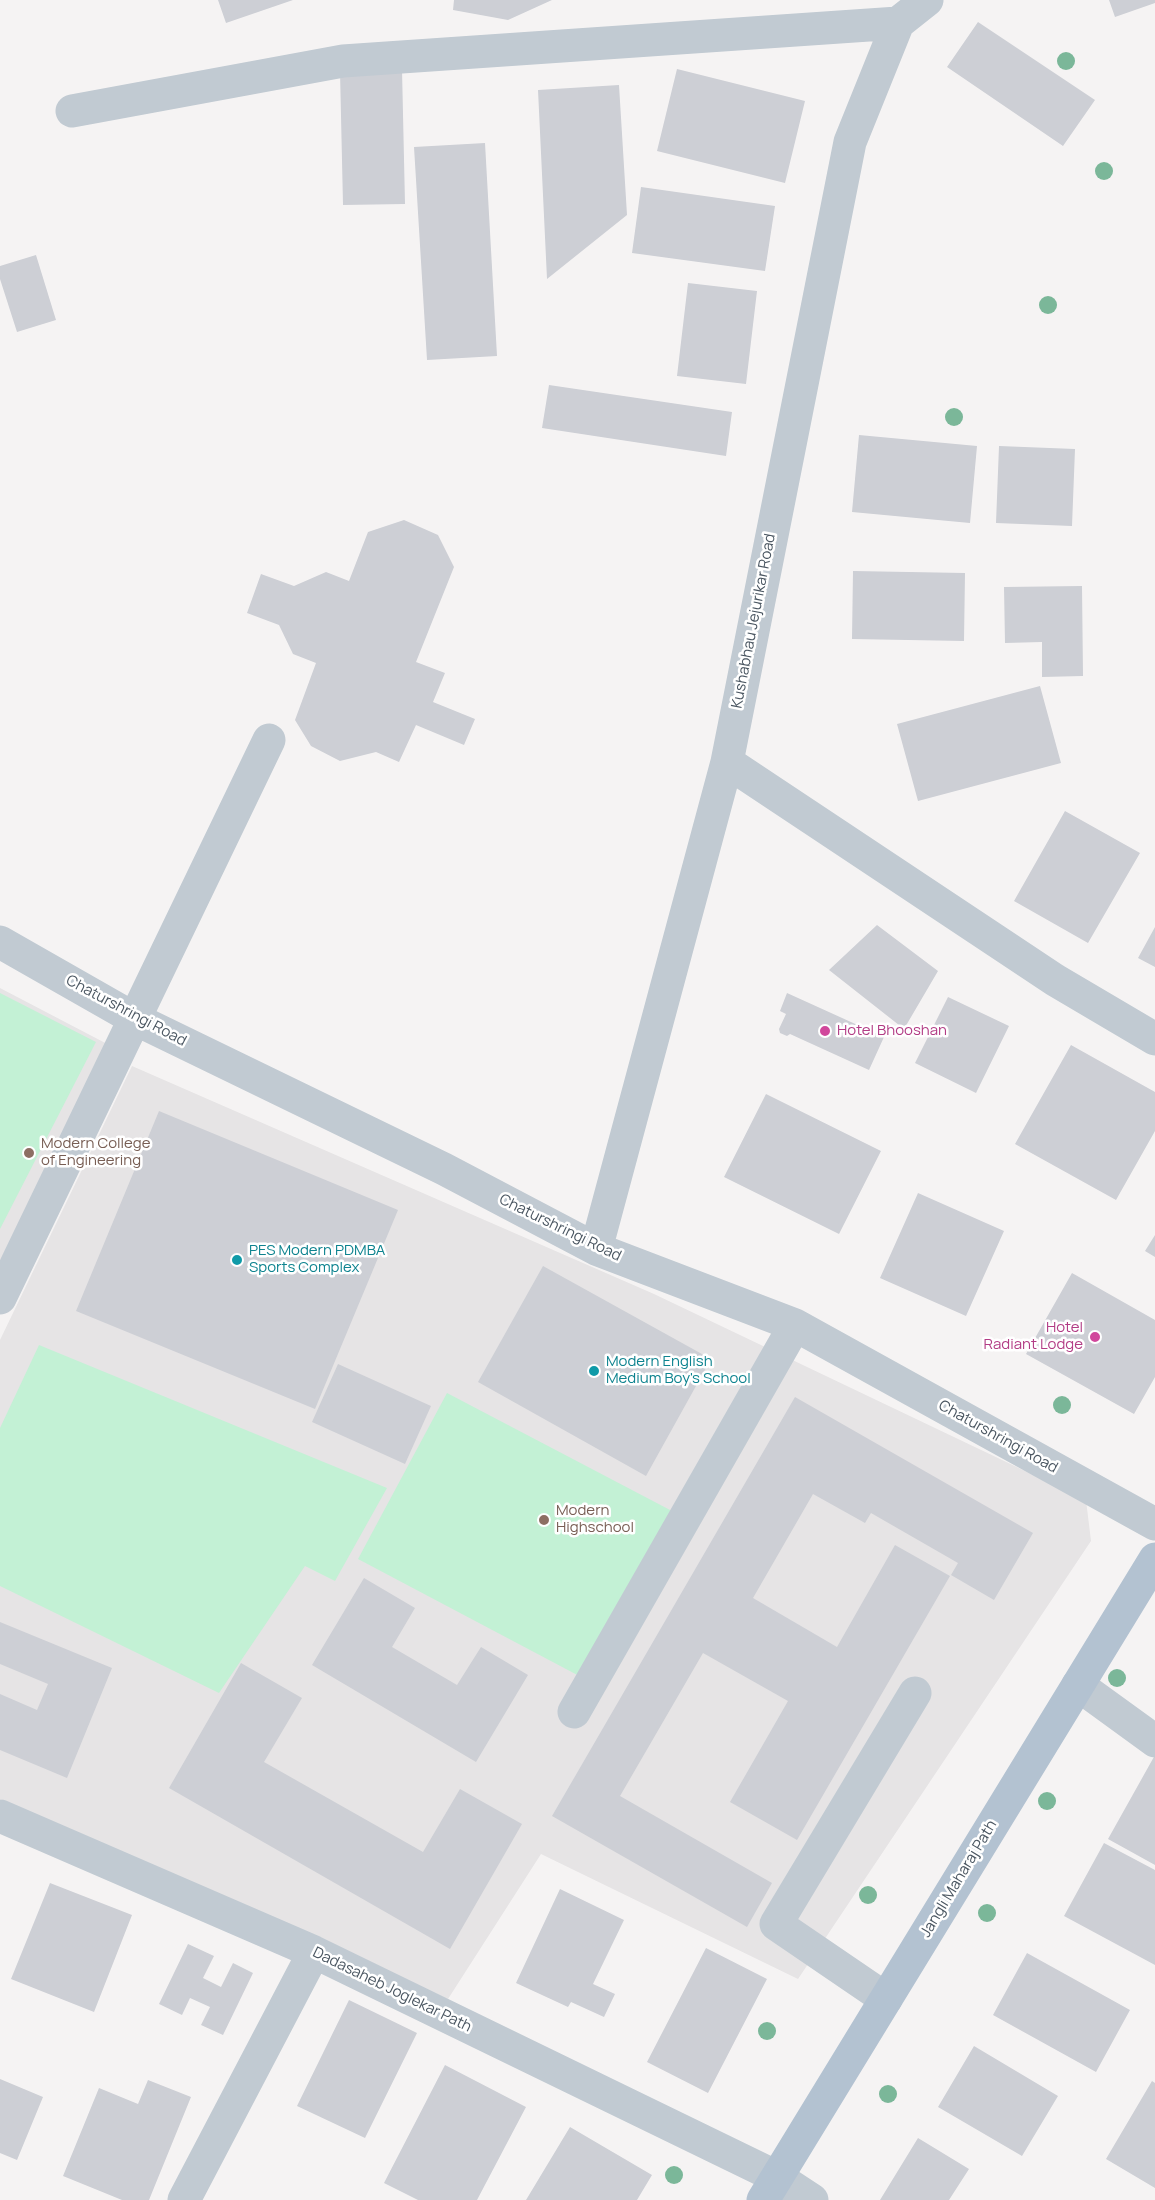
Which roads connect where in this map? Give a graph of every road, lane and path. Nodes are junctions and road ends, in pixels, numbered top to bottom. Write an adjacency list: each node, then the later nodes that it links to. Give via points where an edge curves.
1 (927, 0): 2 (street, Kushabhau Jejurikar Road)
2 (898, 23): 3 (street, via 344,61); 5 (street, Kushabhau Jejurikar Road, via 850,142)
3 (72, 111)
4 (268, 740): 7 (street)
5 (727, 762): 8 (street, via 1055,980); 9 (street, Kushabhau Jejurikar Road)
6 (0, 942): 7 (street, Chaturshringi Road)
7 (135, 1019): 9 (street, Chaturshringi Road, via 444,1169); 10 (street)
8 (1155, 1039)
9 (596, 1249): 11 (street, Chaturshringi Road)
10 (0, 1298)
11 (795, 1325): 12 (street, Chaturshringi Road); 16 (street)
12 (1155, 1524)
13 (1153, 1566): 14 (main road, Jangli Maharaj Path)
14 (1078, 1685): 17 (street); 20 (main road, Jangli Maharaj Path)
15 (915, 1693): 20 (street, via 776,1924)
16 (574, 1712)
17 (1155, 1741)
18 (0, 1816): 19 (street, Dadasaheb Joglekar Path)
19 (314, 1952): 21 (street, Dadasaheb Joglekar Path); 22 (street)
20 (886, 1999): 21 (main road, Jangli Maharaj Path)
21 (770, 2189): 23 (street, Dadasaheb Joglekar Path)
22 (183, 2200)
23 (812, 2200)

